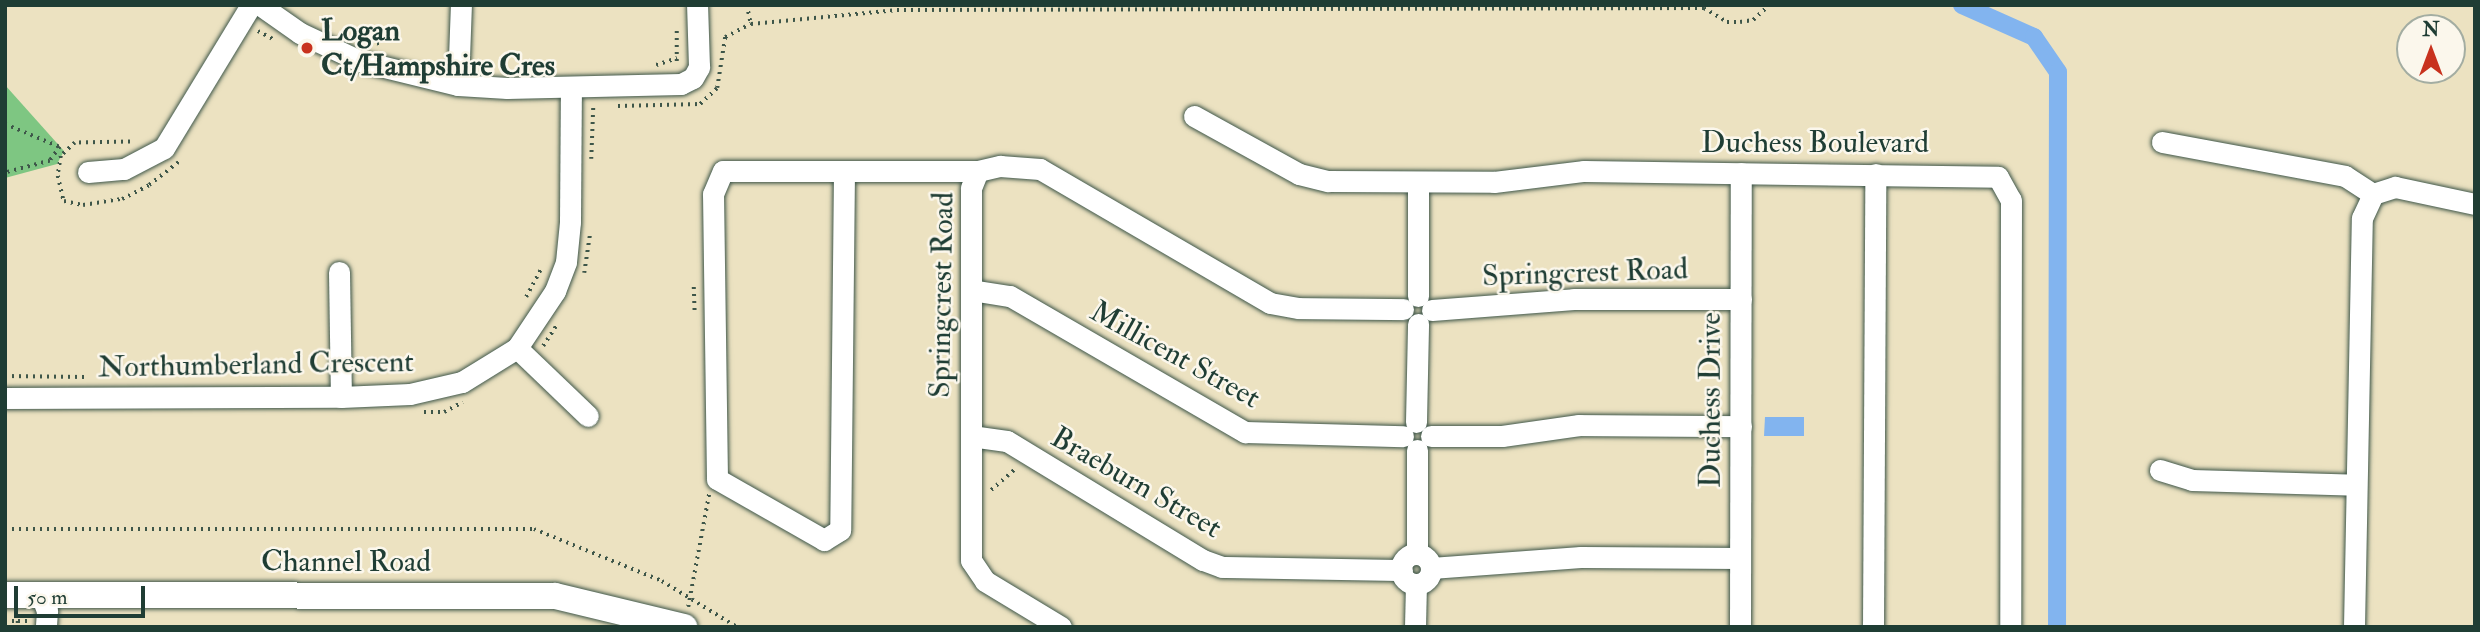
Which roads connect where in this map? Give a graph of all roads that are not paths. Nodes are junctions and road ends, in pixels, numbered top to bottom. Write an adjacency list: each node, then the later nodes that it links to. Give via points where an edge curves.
1 (250, 5): 11 (street, via 164,148 124,169)
2 (260, 5): 5 (street, via 300,33 360,61)
3 (461, 5): 5 (street)
4 (698, 5): 6 (street, via 699,67 693,78 679,84)
5 (458, 85): 6 (street)
6 (571, 88): 21 (street, Northumberland Crescent, via 566,262)
7 (1194, 116): 14 (street, Duchess Boulevard, via 1315,179)
8 (2162, 142): 15 (street, via 2345,176)
9 (844, 171): 9 (street, via 723,171 713,194 717,479 824,540 840,530); 10 (street)
10 (978, 171): 18 (street, Springcrest Road, via 971,188); 20 (street, Springcrest Road, via 1000,166 1040,169 1270,303 1298,308)
11 (88, 172)
12 (1741, 173): 13 (street, Duchess Boulevard); 14 (street, Duchess Boulevard, via 1584,171 1494,182); 19 (street, Duchess Drive)
13 (1875, 174): 41 (street); 42 (street, Duchess Boulevard, via 1991,174 2002,180 2011,196)
14 (1418, 182): 20 (street)
15 (2373, 194): 16 (street, via 2395,187); 29 (street, via 2362,218)
16 (2475, 204)
17 (339, 272): 22 (street)
18 (971, 290): 26 (street, Springcrest Road); 27 (street, Millicent Street, via 1010,296 1245,432)
19 (1741, 299): 20 (street, Springcrest Road, via 1574,299); 25 (street, Duchess Drive)
20 (1418, 310): 27 (street)
21 (523, 353): 22 (street, Northumberland Crescent, via 438,390); 24 (street)
22 (341, 397): 23 (street, Northumberland Crescent)
23 (5, 398)
24 (588, 416)
25 (1741, 426): 27 (street, Millicent Street, via 1579,425 1502,436); 30 (street, Duchess Drive)
26 (971, 436): 32 (street, Braeburn Street, via 1007,441 1202,560 1222,566); 38 (street, Springcrest Road, via 975,572)
27 (1417, 436): 31 (street)
28 (2160, 470): 29 (street, via 2192,480)
29 (2356, 485): 43 (street)
30 (1740, 558): 31 (street); 40 (street, Duchess Drive)
31 (1424, 561): 32 (street, via 1404,561)
32 (1409, 577): 39 (street)
33 (5, 595): 34 (street, Channel Road)
34 (41, 595): 35 (street, Channel Road, via 555,596); 36 (street, via 34,610); 37 (street)
35 (683, 626)
36 (37, 627)
37 (46, 627)
38 (1060, 627)
39 (1415, 627)
40 (1740, 627)
41 (1873, 627)
42 (2010, 627)
43 (2354, 627)

